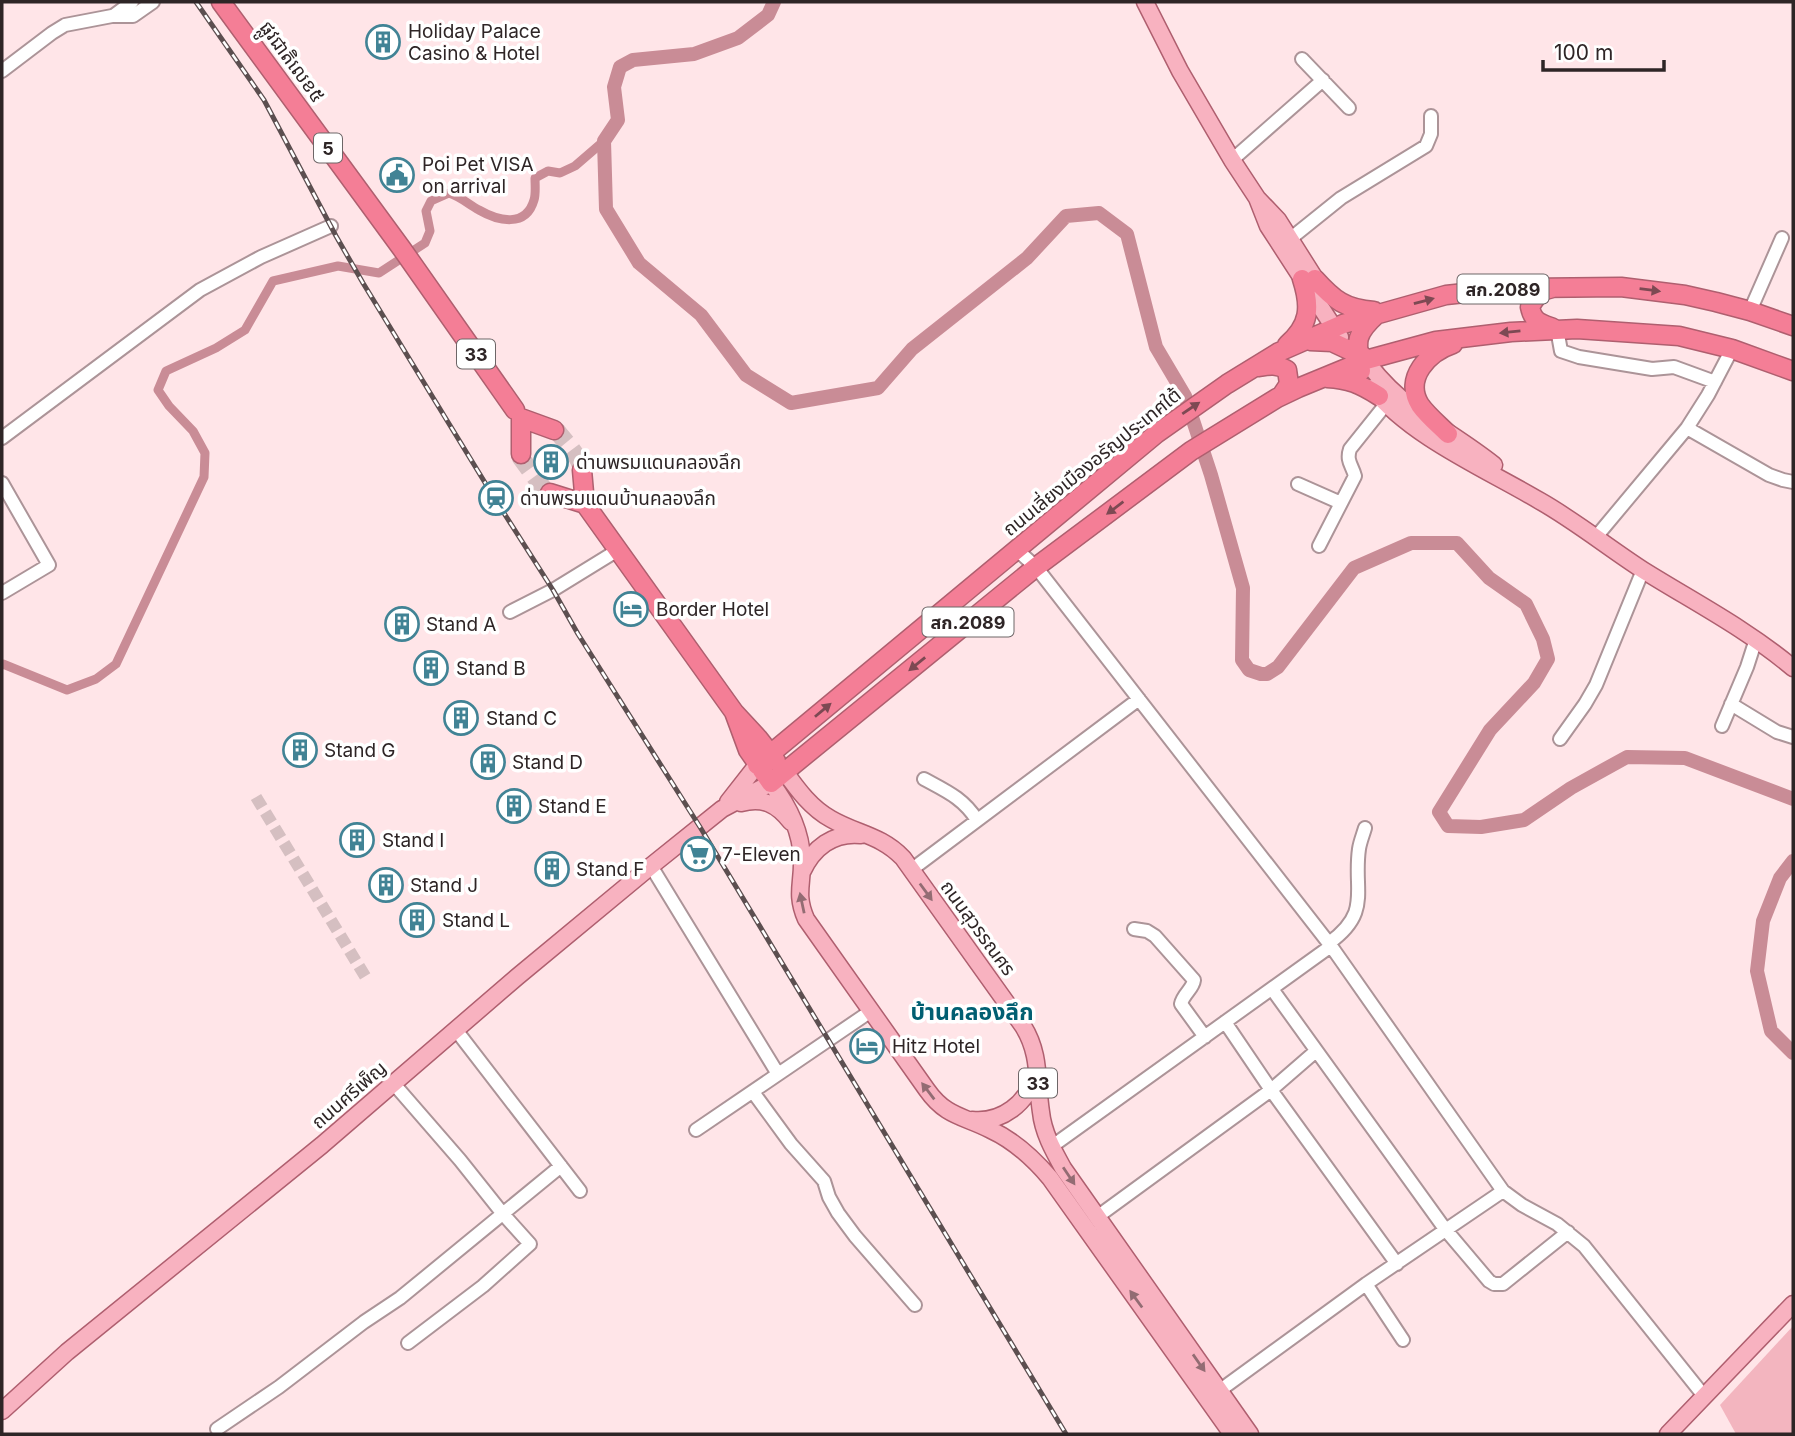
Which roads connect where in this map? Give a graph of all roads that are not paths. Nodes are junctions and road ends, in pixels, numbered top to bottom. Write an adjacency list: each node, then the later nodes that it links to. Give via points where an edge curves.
1 (132, 2): 5 (street)
2 (153, 2): 5 (street, via 133,16)
3 (220, 2): 18 (highway, ផ្លូវជាតិលេខ៥ / 5)
4 (1145, 2): 11 (main road)
5 (112, 16): 7 (street, via 65,25)
6 (1302, 60): 8 (street)
7 (2, 71)
8 (1323, 80): 9 (street); 11 (street)
9 (1349, 108)
10 (1431, 116): 15 (street, via 1426,146 1341,198)
11 (1232, 160): 12 (main road)
12 (1257, 198): 15 (main road); 16 (main road, via 1268,226)
13 (331, 226): 37 (street, via 201,290)
14 (1782, 238): 19 (street)
15 (1290, 239): 16 (main road)
16 (1308, 279): 20 (highway, via 1348,307); 24 (main road); 26 (highway, via 1307,316 1294,339)
17 (1558, 286): 19 (highway, ถนนเลี่ยงเมืองอรัญประเทศใต้ / สก.2089, one-way to 19, via 1649,290); 20 (highway, ถนนเลี่ยงเมืองอรัญประเทศใต้ / สก.2089, one-way to 17, via 1446,295); 22 (highway, via 1544,290 1530,307 1540,323)
18 (438, 298): 33 (highway, 33)
19 (1750, 311): 21 (highway, ถนนเลี่ยงเมืองอรัญประเทศใต้ / สก.2089)
20 (1381, 313): 24 (highway, ถนนเลี่ยงเมืองอรัญประเทศใต้ / สก.2089); 24 (highway, via 1365,325)
21 (1793, 326)
22 (1557, 329): 23 (highway, ถนนเลี่ยงเมืองอรัญประเทศใต้ / สก.2089, one-way to 23); 25 (highway, ถนนเลี่ยงเมืองอรัญประเทศใต้ / สก.2089, via 1679,336); 30 (street, via 1561,352 1651,369 1674,367)
23 (1476, 336): 24 (highway, ถนนเลี่ยงเมืองอรัญประเทศใต้ / สก.2089, via 1393,352); 36 (highway, via 1426,359 1416,380 1420,404)
24 (1352, 349): 26 (highway, ถนนเลี่ยงเมืองอรัญประเทศใต้ / สก.2089, via 1306,341); 29 (highway, ถนนเลี่ยงเมืองอรัญประเทศใต้ / สก.2089); 32 (main road); 36 (main road, via 1397,396)
25 (1732, 349): 28 (highway, ถนนเลี่ยงเมืองอรัญประเทศใต้ / สก.2089); 30 (street)
26 (1279, 352): 27 (highway, ถนนเลี่ยงเมืองอรัญประเทศใต้ / สก.2089)
27 (1252, 369): 31 (highway, via 1279,365 1287,370 1289,384); 50 (highway, ถนนเลี่ยงเมืองอรัญประเทศใต้ / สก.2089, one-way to 27, via 1156,434)
28 (1793, 371)
29 (1328, 375): 31 (highway, ถนนเลี่ยงเมืองอรัญประเทศใต้ / สก.2089); 32 (highway, via 1356,382)
30 (1715, 382): 34 (street)
31 (1281, 397): 51 (highway, ถนนเลี่ยงเมืองอรัญประเทศใต้ / สก.2089, one-way to 51, via 1191,451)
32 (1382, 400): 44 (main road, via 1452,452); 45 (street, via 1350,449 1348,463 1355,476)
33 (515, 410)
34 (1687, 428): 40 (street, via 1769,475); 47 (street)
35 (554, 430): 38 (highway, via 521,418)
36 (1448, 434): 44 (main road)
37 (2, 438)
38 (521, 454)
39 (582, 470): 46 (highway)
40 (1793, 481)
41 (2, 483): 53 (street, via 48,565)
42 (1298, 484): 45 (street)
43 (550, 493): 46 (highway)
44 (1542, 502): 47 (main road)
45 (1341, 503): 48 (street)
46 (585, 504): 49 (highway, ถนนสุวรรณศร)
47 (1596, 537): 52 (main road)
48 (1319, 546)
49 (618, 550): 54 (street); 62 (highway, ถนนสุวรรณศร / 33)
50 (1017, 550): 51 (street); 62 (highway, ถนนเลี่ยงเมืองอรัญประเทศใต้ / สก.2089, one-way to 50)
51 (1036, 567): 57 (street); 63 (highway, ถนนเลี่ยงเมืองอรัญประเทศใต้ / สก.2089, one-way to 63)
52 (1643, 570): 55 (main road); 61 (street, via 1596,685)
53 (2, 593)
54 (510, 612)
55 (1756, 639): 56 (main road); 58 (street)
56 (1793, 668)
57 (1139, 699): 66 (street); 74 (street)
58 (1731, 704): 59 (street); 60 (street)
59 (1722, 726)
60 (1793, 737)
61 (1560, 739)
62 (764, 760): 63 (highway, ถนนสุวรรณศร / 33); 65 (main road, ถนนศรีเพ็ญ)
63 (778, 777): 65 (main road, ถนนศรีเพ็ญ); 68 (main road, ถนนสุวรรณศร / 33); 69 (main road, ถนนสุวรรณศร / 33, via 831,820)
64 (924, 779): 66 (street, via 960,799)
65 (722, 809): 68 (main road, via 755,799 771,804); 70 (main road, ถนนศรีเพ็ญ)
66 (976, 820): 71 (street)
67 (1365, 828): 74 (street, via 1358,863 1357,909)
68 (798, 831): 72 (main road, ถนนสุวรรณศร / 33)
69 (868, 835): 71 (main road, ถนนสุวรรณศร / 33, via 892,847); 72 (main road, via 839,836 822,844)
70 (651, 866): 78 (main road, ถนนศรีเพ็ญ); 82 (street)
71 (911, 870): 81 (main road, ถนนสุวรรณศร / 33, one-way to 81, via 1023,1026)
72 (801, 874): 76 (main road, ถนนสุวรรณศร / 33, one-way to 72, via 806,919 799,896)
73 (1134, 929): 79 (street, via 1155,936 1194,980 1181,1004)
74 (1330, 945): 75 (street); 91 (street)
75 (1272, 989): 77 (street); 80 (street)
76 (871, 1011): 82 (street); 86 (main road, ถนนสุวรรณศร / 33, one-way to 76, via 939,1105)
77 (1225, 1022): 79 (street); 84 (street)
78 (456, 1030): 83 (main road, ถนนศรีเพ็ญ); 89 (street)
79 (1205, 1037): 88 (street)
80 (1316, 1051): 84 (street); 94 (street)
81 (1037, 1062): 86 (main road, via 1031,1087 1013,1109 997,1118); 88 (main road, ถนนสุวรรณศร / 33, via 1041,1114)
82 (778, 1074): 85 (street)
83 (394, 1084): 92 (street); 104 (main road, ถนนศรีเพ็ญ, via 67,1352)
84 (1271, 1090): 93 (street); 96 (street)
85 (753, 1092): 87 (street); 99 (street, via 824,1181 838,1213 855,1236)
86 (967, 1119): 106 (main road, ถนนสุวรรณศร / 33, one-way to 86, via 1050,1178 1010,1140)
87 (696, 1130)
88 (1051, 1147): 93 (main road, ถนนสุวรรณศร / 33, one-way to 93)
89 (561, 1166): 90 (street); 92 (street)
90 (580, 1191)
91 (1503, 1191): 94 (street); 95 (street)
92 (503, 1214): 101 (street, via 530,1244); 105 (street, via 400,1298)
93 (1097, 1217): 102 (main road, ถนนสุวรรณศร / 33, one-way to 102)
94 (1446, 1229): 95 (street, via 1489,1281 1499,1285); 96 (street)
95 (1568, 1232): 103 (street)
96 (1396, 1264): 97 (street)
97 (1366, 1284): 100 (street); 102 (street)
98 (1793, 1304): 103 (main road)
99 (915, 1305)
100 (1403, 1340)
101 (408, 1343)
102 (1219, 1391): 107 (main road, ถนนสุวรรณศร / 33)
103 (1704, 1396): 108 (main road)
104 (2, 1412)
105 (217, 1429)
106 (1233, 1434)
107 (1250, 1434)
108 (1668, 1434)

